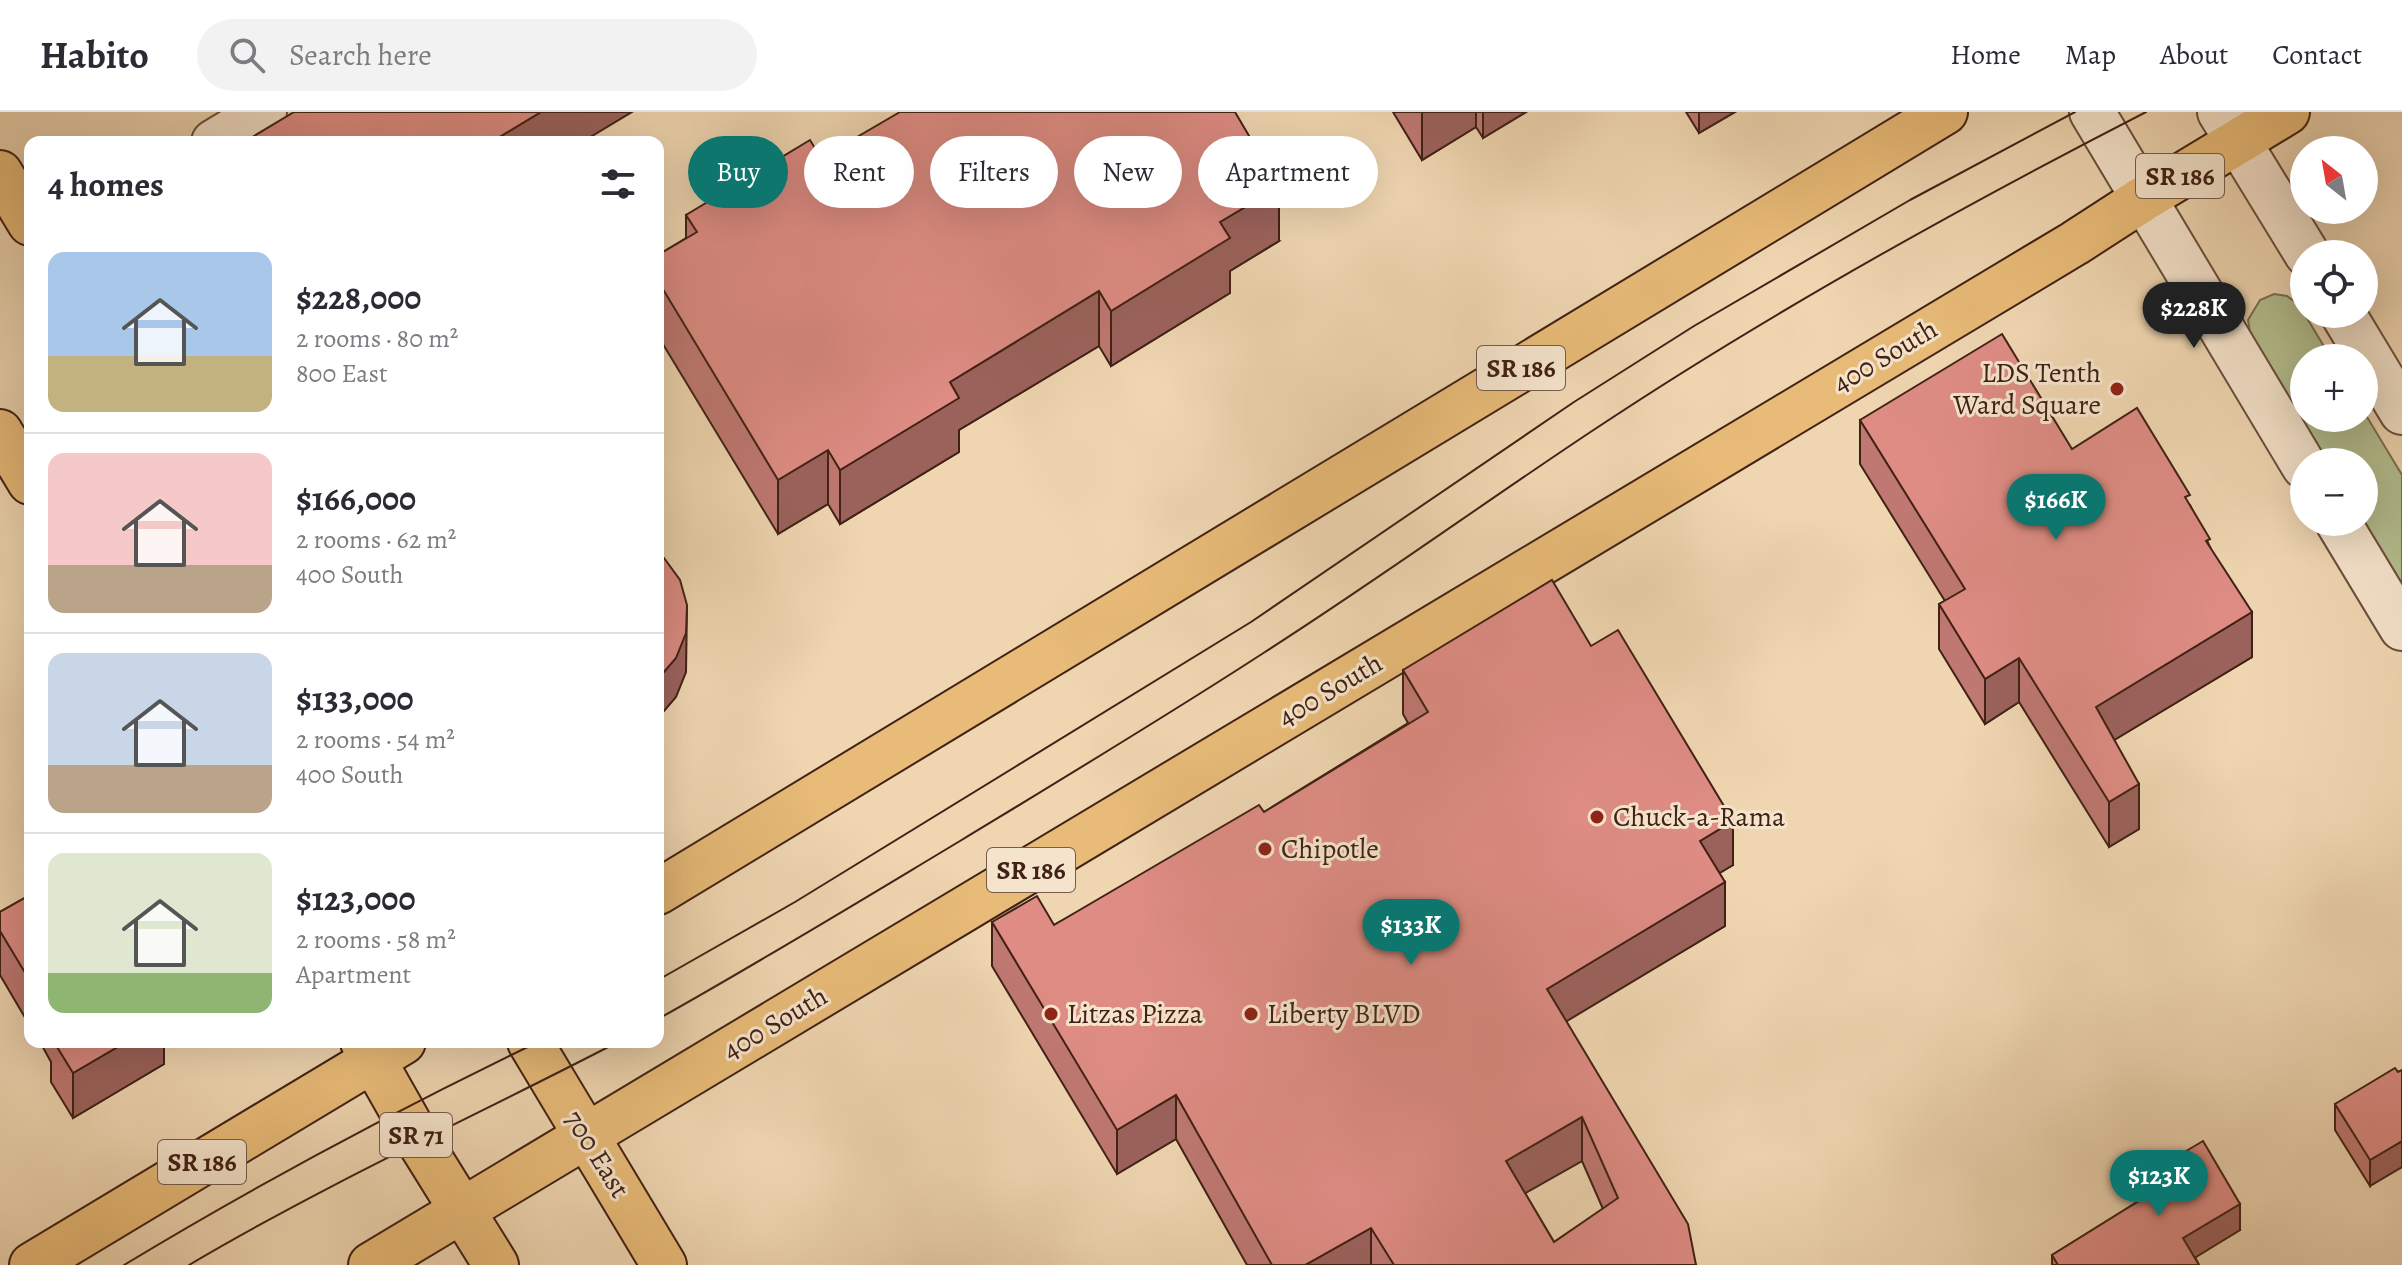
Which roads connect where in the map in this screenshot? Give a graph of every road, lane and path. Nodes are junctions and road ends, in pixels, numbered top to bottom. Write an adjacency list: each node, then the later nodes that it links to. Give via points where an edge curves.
1 (264, 112): 6 (street)
2 (1945, 112): 18 (main road, SR 186)
3 (2092, 112): 8 (street)
4 (2287, 112): 5 (main road, 400 South / SR 186)
5 (2229, 126): 8 (main road, 400 South / SR 186); 10 (street)
6 (224, 136)
7 (0, 173): 9 (main road)
8 (2143, 199): 14 (street); 21 (main road, 400 South / SR 186)
9 (24, 213)
10 (2298, 240)
11 (2351, 328): 12 (street)
12 (2402, 412)
13 (0, 432): 15 (main road)
14 (2293, 448)
15 (24, 472)
16 (2346, 536): 17 (street)
17 (2402, 628)
18 (664, 888)
19 (379, 1048): 22 (main road, SR 71, via 419,1141); 23 (main road, SR 186)
20 (534, 1048): 21 (main road, 700 East)
21 (586, 1136): 22 (main road, 400 South / SR 186); 26 (main road, 700 East)
22 (463, 1210): 24 (main road, 400 South / SR 186); 25 (main road, SR 71)
23 (32, 1265)
24 (371, 1265)
25 (496, 1265)
26 (664, 1265)

